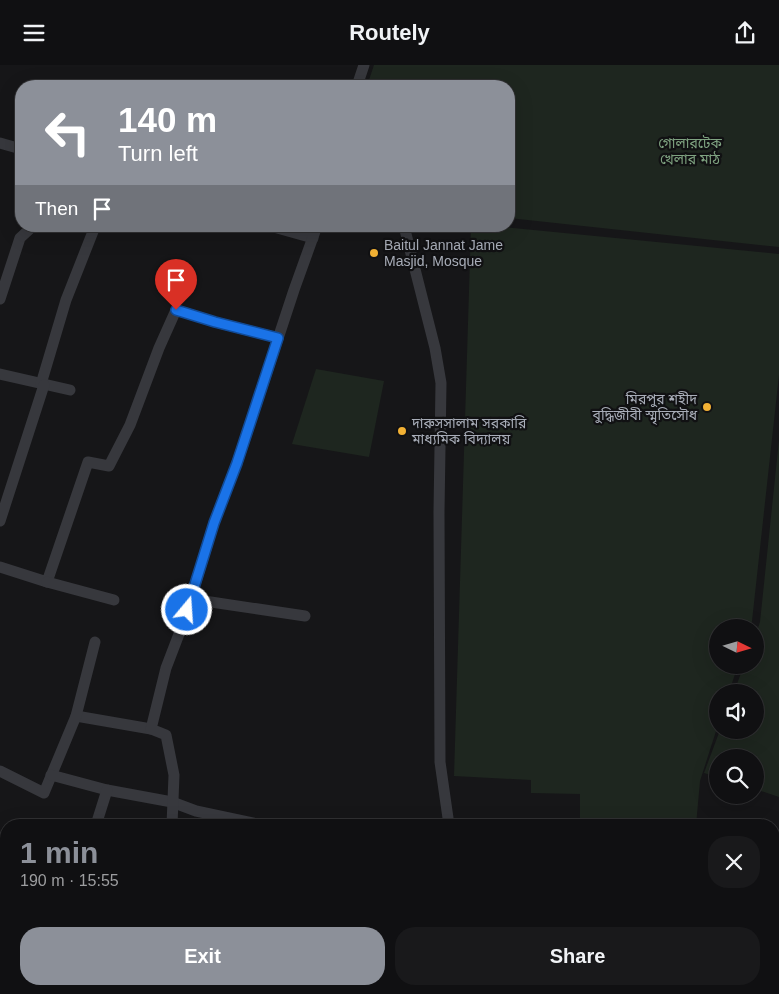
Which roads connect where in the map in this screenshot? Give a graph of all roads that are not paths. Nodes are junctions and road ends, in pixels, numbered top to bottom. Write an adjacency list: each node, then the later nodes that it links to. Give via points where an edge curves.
1 (364, 65): 2 (street)
2 (359, 80)
3 (0, 143): 4 (street)
4 (15, 147)
5 (26, 232): 11 (street, via 20,238)
6 (93, 232): 14 (street, via 66,300)
7 (292, 232): 10 (street)
8 (315, 232): 10 (street)
9 (406, 232): 32 (street, via 436,348 441,383 440,762)
10 (313, 238): 12 (street)
11 (0, 299)
12 (278, 338): 18 (street, via 176,310 130,425 109,466 88,462); 19 (street)
13 (0, 374): 14 (street)
14 (43, 384): 15 (street); 16 (street)
15 (70, 390)
16 (0, 521)
17 (0, 567): 18 (street)
18 (47, 582): 20 (street)
19 (191, 599): 21 (street); 24 (street, via 166,668)
20 (114, 600)
21 (305, 616)
22 (95, 642): 23 (street)
23 (76, 716): 24 (street); 26 (street)
24 (151, 729): 28 (street, via 166,735 174,775)
25 (0, 771): 26 (street, via 44,793)
26 (51, 775): 27 (street)
27 (107, 789): 28 (street); 29 (street)
28 (172, 802): 30 (street); 31 (street)
29 (98, 819)
30 (172, 819)
31 (234, 819)
32 (448, 819)

